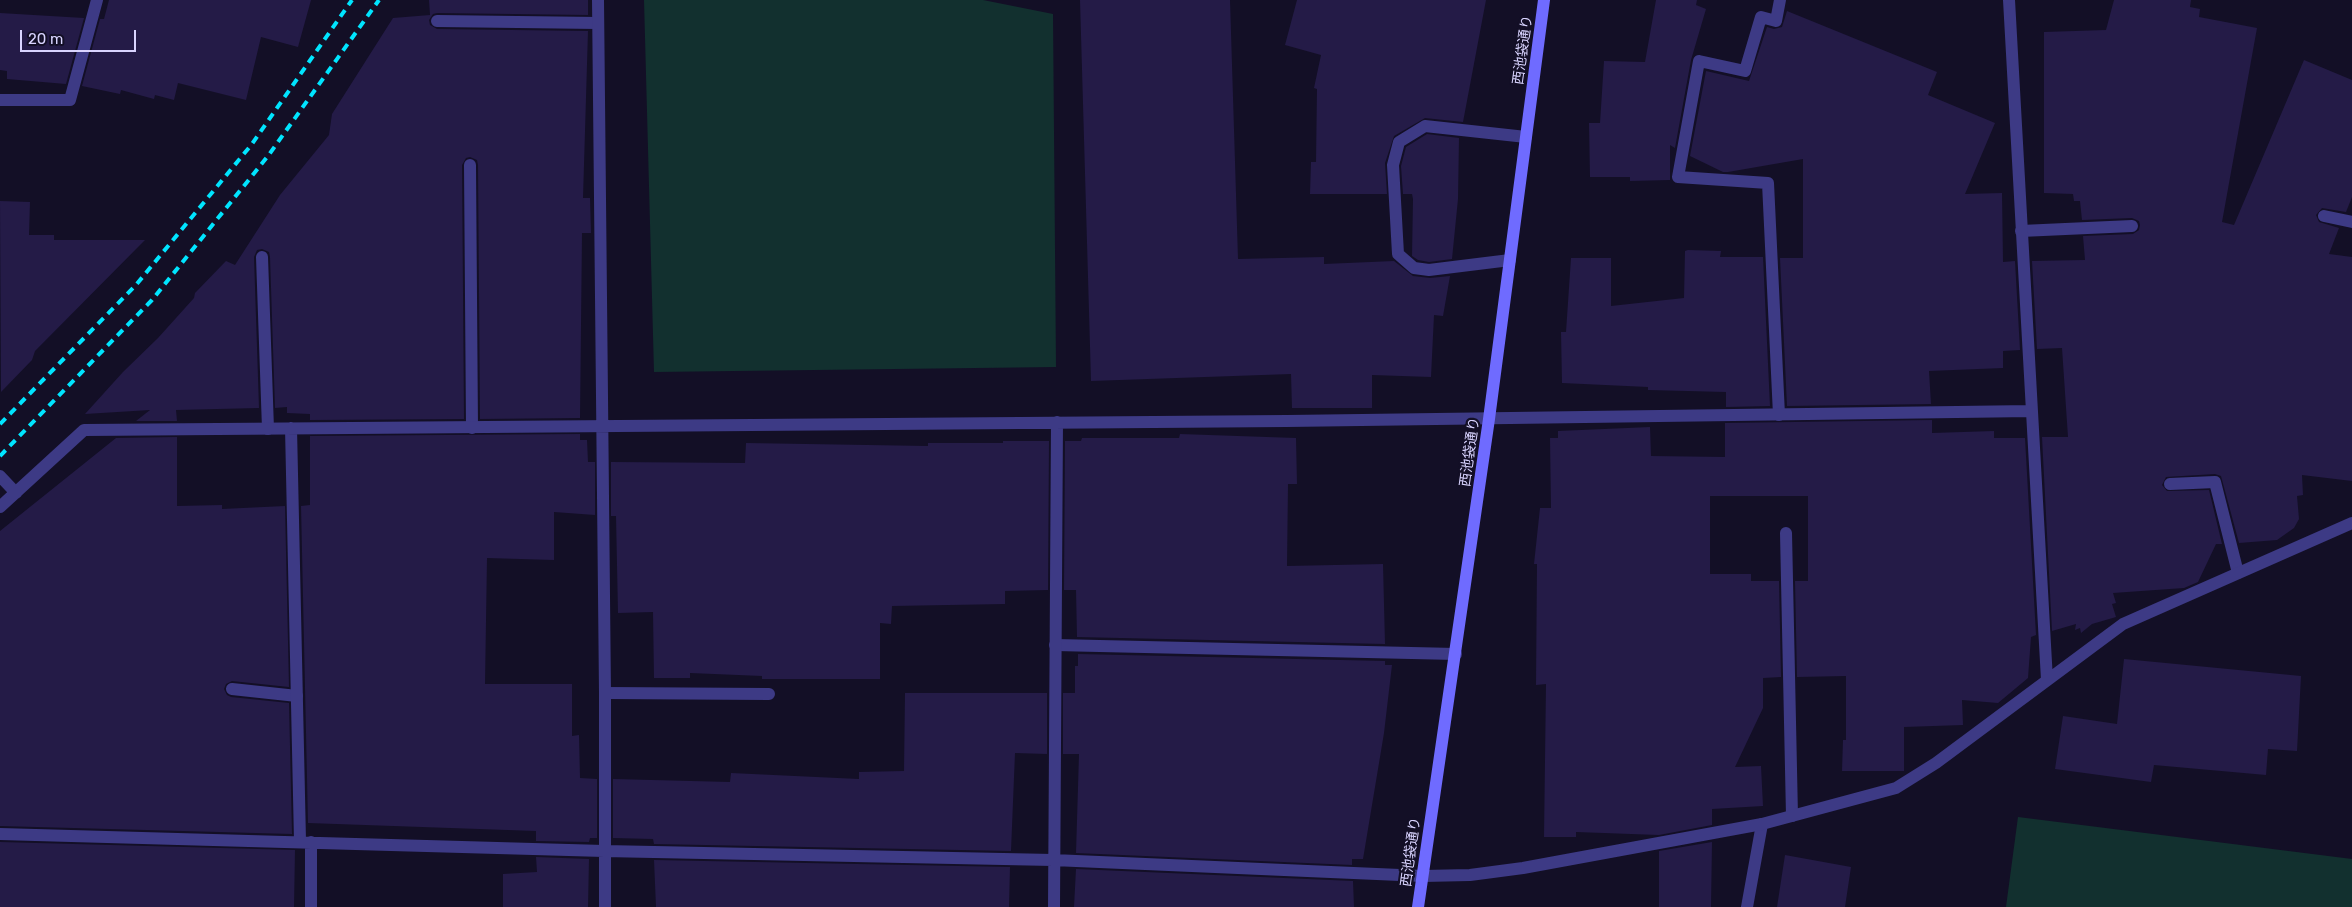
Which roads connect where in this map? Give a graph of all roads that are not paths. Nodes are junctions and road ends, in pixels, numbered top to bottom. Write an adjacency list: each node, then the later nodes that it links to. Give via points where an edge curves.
1 (97, 0): 8 (street, via 70,100)
2 (598, 0): 7 (street)
3 (1544, 0): 9 (main road, 西池袋通り)
4 (1780, 0): 18 (street, via 1776,21 1761,17 1745,71 1698,60 1678,177 1768,183)
5 (2009, 0): 14 (street)
6 (437, 21): 7 (street)
7 (598, 23): 21 (street)
8 (0, 100)
9 (1526, 137): 16 (main road, 西池袋通り); 16 (street, via 1425,126 1399,142 1393,165 1398,254 1414,268 1429,270)
10 (470, 165): 23 (street)
11 (2324, 216): 12 (street)
12 (2352, 222)
13 (2132, 226): 14 (street)
14 (2022, 232): 17 (street)
15 (262, 257): 24 (street)
16 (1510, 260): 19 (main road, 西池袋通り)
17 (2032, 411): 18 (street); 34 (street)
18 (1779, 415): 19 (street)
19 (1489, 419): 20 (street); 33 (main road, 西池袋通り)
20 (1058, 422): 21 (street); 32 (street)
21 (602, 426): 23 (street); 36 (street)
22 (291, 428): 23 (street); 24 (street); 38 (street)
23 (472, 428)
24 (268, 429): 27 (street, via 84,430)
25 (0, 476): 27 (street)
26 (2170, 484): 31 (street, via 2215,482)
27 (16, 493): 28 (street)
28 (0, 507)
29 (2352, 523): 31 (street)
30 (1786, 533): 39 (street)
31 (2238, 573): 34 (street, via 2123,624)
32 (1056, 645): 33 (street); 44 (street)
33 (1456, 654): 45 (main road, 西池袋通り)
34 (2047, 680): 39 (street, via 1936,763 1896,788)
35 (232, 689): 38 (street)
36 (605, 693): 37 (street); 43 (street)
37 (769, 694)
38 (296, 696): 42 (street)
39 (1792, 816): 40 (street)
40 (1762, 824): 45 (street, via 1524,868 1470,875); 50 (street)
41 (0, 834): 42 (street)
42 (305, 841): 43 (street); 46 (street)
43 (604, 851): 44 (street); 47 (street)
44 (1054, 860): 45 (street); 48 (street)
45 (1423, 876): 49 (main road, 西池袋通り)
46 (311, 907)
47 (605, 907)
48 (1054, 907)
49 (1418, 907)
50 (1747, 907)

